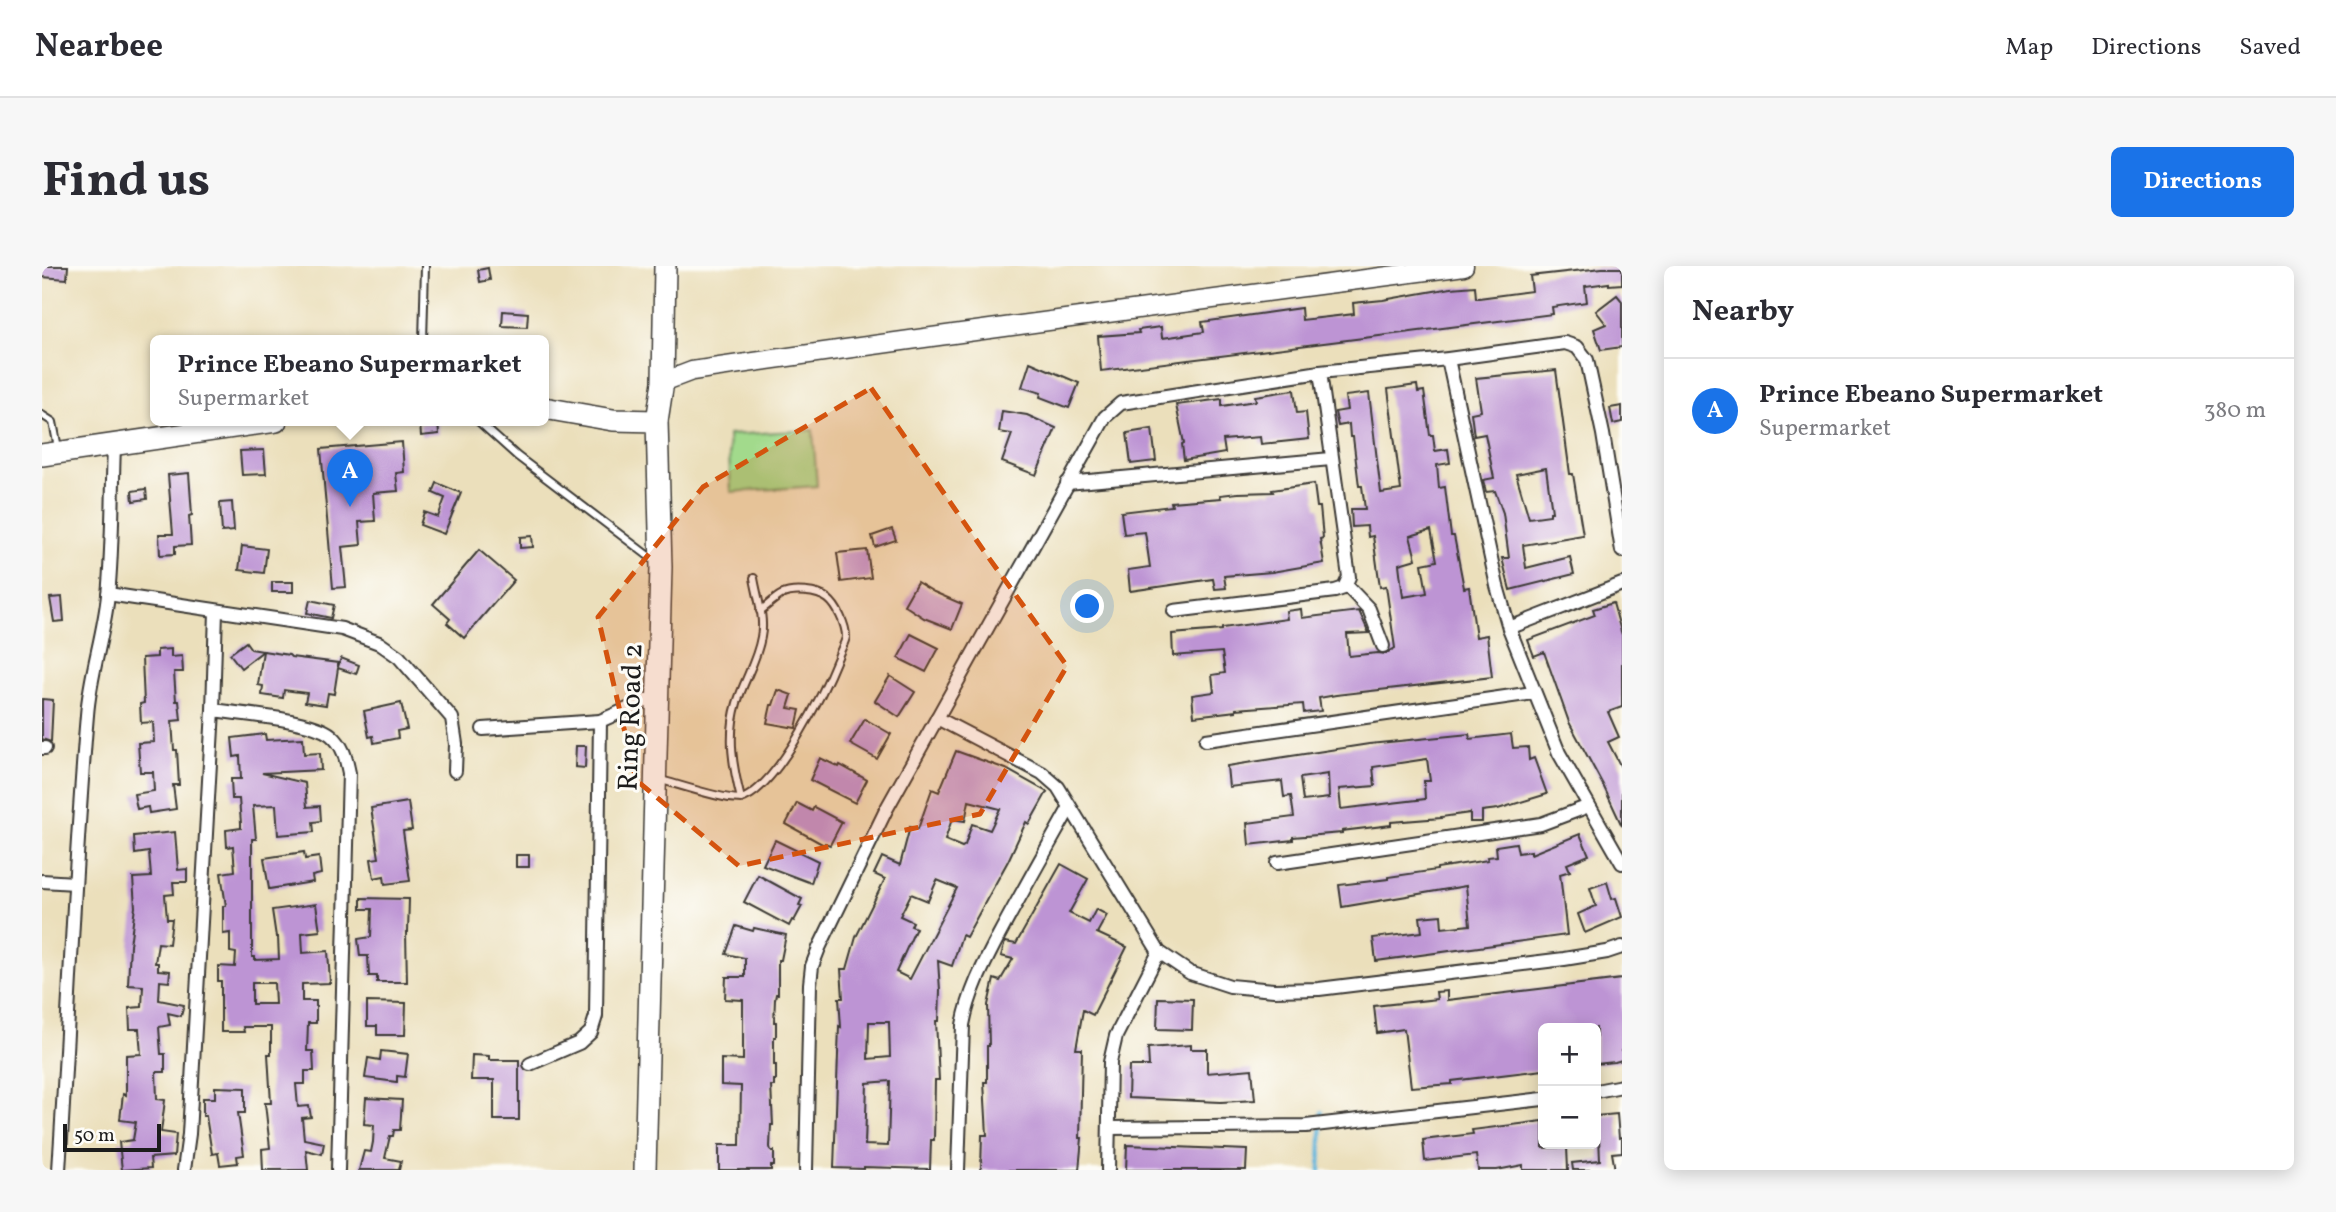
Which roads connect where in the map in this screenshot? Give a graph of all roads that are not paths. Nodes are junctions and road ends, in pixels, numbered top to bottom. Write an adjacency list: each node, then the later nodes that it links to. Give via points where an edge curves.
1 (425, 266): 5 (lane)
2 (665, 266): 8 (main road, Ring Road 2)
3 (1464, 266): 4 (street)
4 (1346, 274): 8 (street, via 692,371)
5 (424, 335)
6 (1448, 359): 7 (street); 18 (street, via 1565,343 1577,347 1587,360); 27 (street)
7 (1320, 372): 16 (street); 17 (street, via 1121,403 1105,417)
8 (663, 382): 11 (main road, Ring Road 2)
9 (549, 409): 11 (main road, via 613,420)
10 (42, 415): 15 (lane, via 52,422)
11 (657, 421): 19 (main road, Ring Road 2)
12 (244, 426): 14 (main road)
13 (484, 426): 19 (lane)
14 (114, 446): 15 (main road); 23 (street)
15 (51, 454)
16 (1331, 459): 17 (street); 22 (street, via 1349,577)
17 (1067, 483): 32 (street)
18 (1622, 546)
19 (662, 566): 30 (main road, Ring Road 2)
20 (754, 578): 25 (lane)
21 (1622, 584): 27 (street)
22 (1346, 585): 26 (street, via 1335,591); 28 (street, via 1369,609)
23 (108, 594): 24 (street); 44 (street, via 88,700)
24 (216, 611): 31 (street); 36 (street, via 342,629 379,643 399,657 452,718)
25 (760, 611): 38 (lane, via 762,634 732,726 732,764); 38 (lane, via 782,594 814,593 828,598 846,637 803,731 768,777)
26 (1174, 611)
27 (1509, 628): 29 (street)
28 (1383, 646)
29 (1534, 693): 35 (street); 39 (street, via 1559,753)
30 (657, 696): 33 (street); 37 (main road, Ring Road 2)
31 (213, 710): 53 (street); 54 (street, via 307,724 329,733 346,756)
32 (937, 718): 40 (street, via 1042,772); 56 (street, via 887,808 812,966)
33 (600, 721): 34 (street); 47 (street, via 596,1016 591,1032 579,1043)
34 (484, 729)
35 (1206, 740)
36 (455, 771)
37 (655, 779): 38 (lane); 55 (main road, Ring Road 2)
38 (741, 799)
39 (1589, 806): 41 (street, via 1541,824); 42 (street)
40 (1070, 807): 46 (street); 57 (street, via 974,983 966,1006)
41 (1277, 863)
42 (1622, 863)
43 (42, 881): 44 (street)
44 (75, 883): 52 (street)
45 (1622, 947): 46 (street, via 1564,959 1286,990 1230,986 1190,973)
46 (1159, 952): 51 (street, via 1116,1036 1110,1062)
47 (530, 1064)
48 (1622, 1086): 49 (street)
49 (1601, 1090)
50 (1538, 1101): 51 (street, via 1306,1126)
51 (1109, 1128): 58 (street)
52 (59, 1170)
53 (184, 1170)
54 (338, 1170)
55 (645, 1170)
56 (806, 1170)
57 (958, 1170)
58 (1108, 1170)

